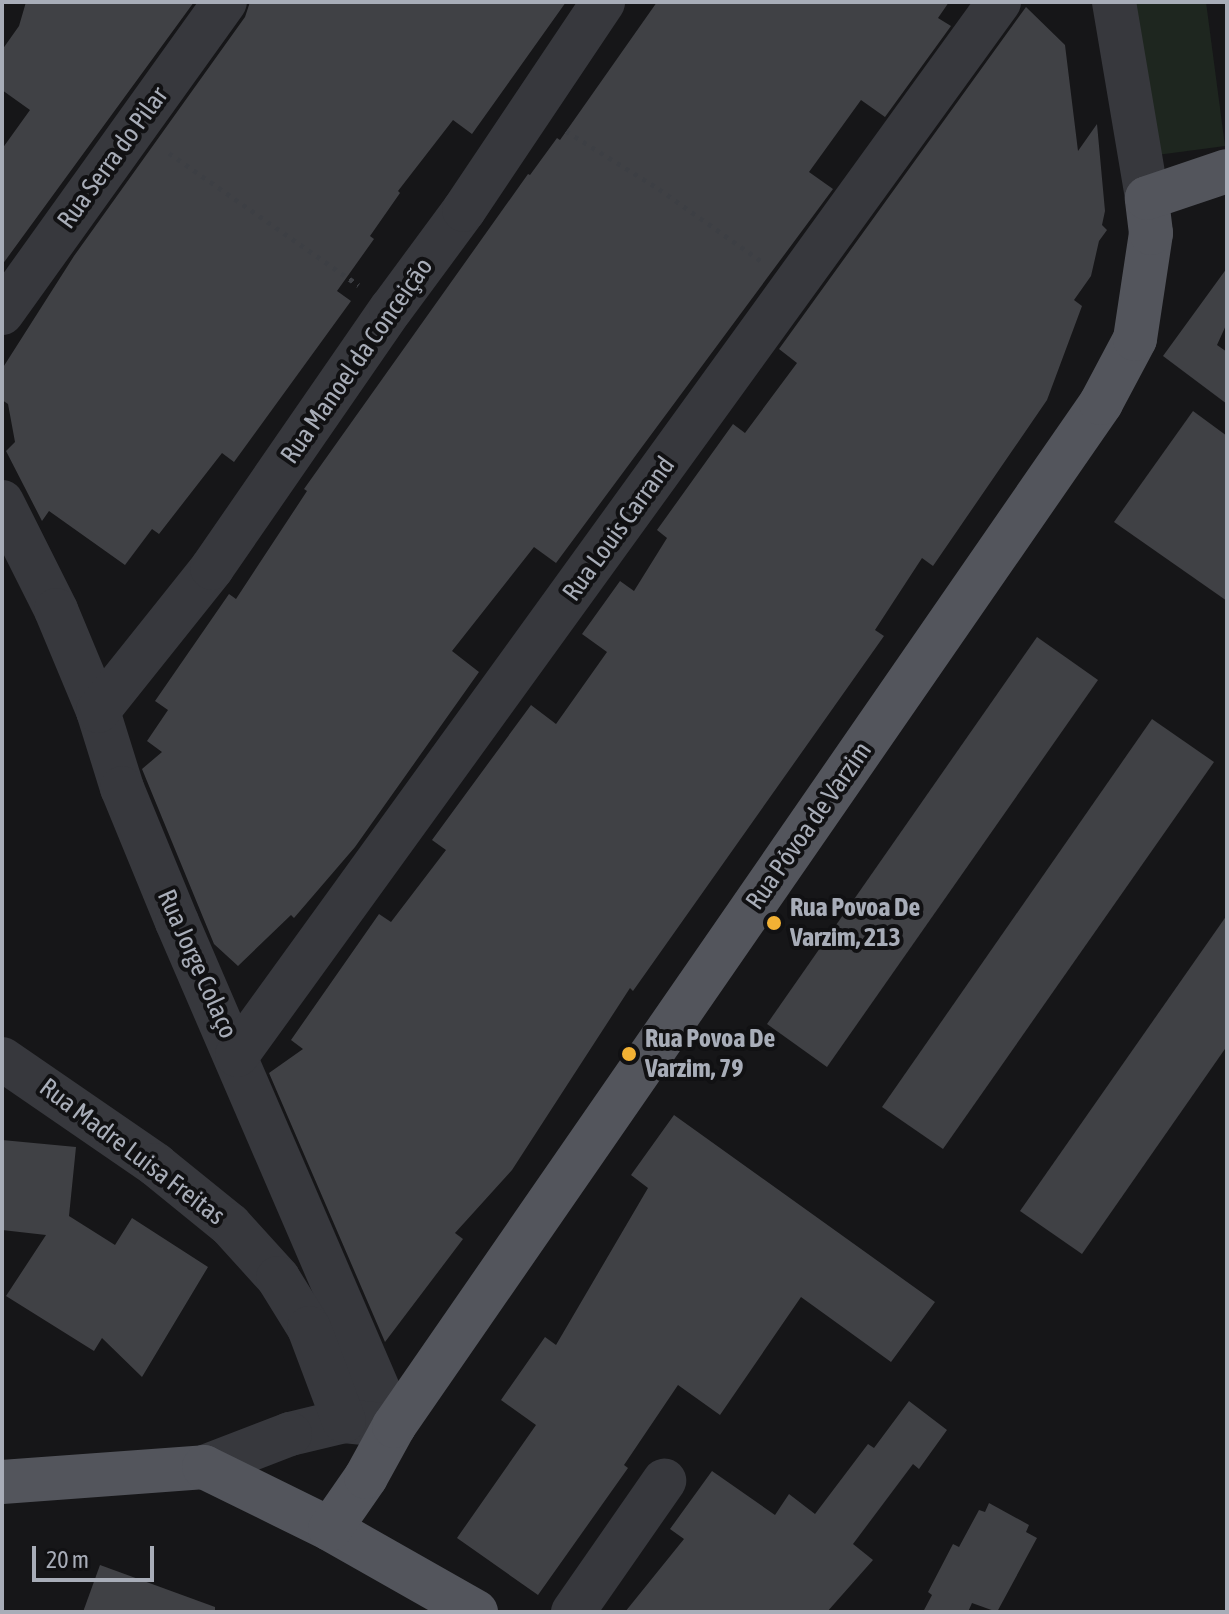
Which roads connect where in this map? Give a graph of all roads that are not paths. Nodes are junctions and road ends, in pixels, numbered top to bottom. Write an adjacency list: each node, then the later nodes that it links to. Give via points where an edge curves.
1 (225, 2): 7 (street, Rua Serra do Pilar)
2 (603, 2): 9 (street, Rua Manoel da Conceição, via 212,568)
3 (999, 2): 10 (street, Rua Louis Carrand)
4 (1114, 2): 6 (street, Rua Póvoa de Varzim)
5 (1227, 171): 6 (main road)
6 (1147, 198): 13 (main road, Rua Póvoa de Varzim, via 1151,233 1135,339 1101,403)
7 (2, 313)
8 (2, 502): 9 (street, Rua Jorge Colaço)
9 (98, 711): 10 (street, Rua Jorge Colaço, via 122,788)
10 (237, 1055): 13 (street, Rua Jorge Colaço)
11 (2, 1059): 12 (street, Rua Madre Luisa Freitas, via 156,1165 230,1225 278,1278 309,1328)
12 (344, 1421): 13 (street); 14 (street, via 290,1434)
13 (394, 1426): 17 (main road, Rua Póvoa de Varzim)
14 (204, 1467): 16 (main road); 17 (main road)
15 (664, 1481): 19 (street)
16 (2, 1482)
17 (330, 1529): 18 (main road)
18 (476, 1612)
19 (573, 1612)

